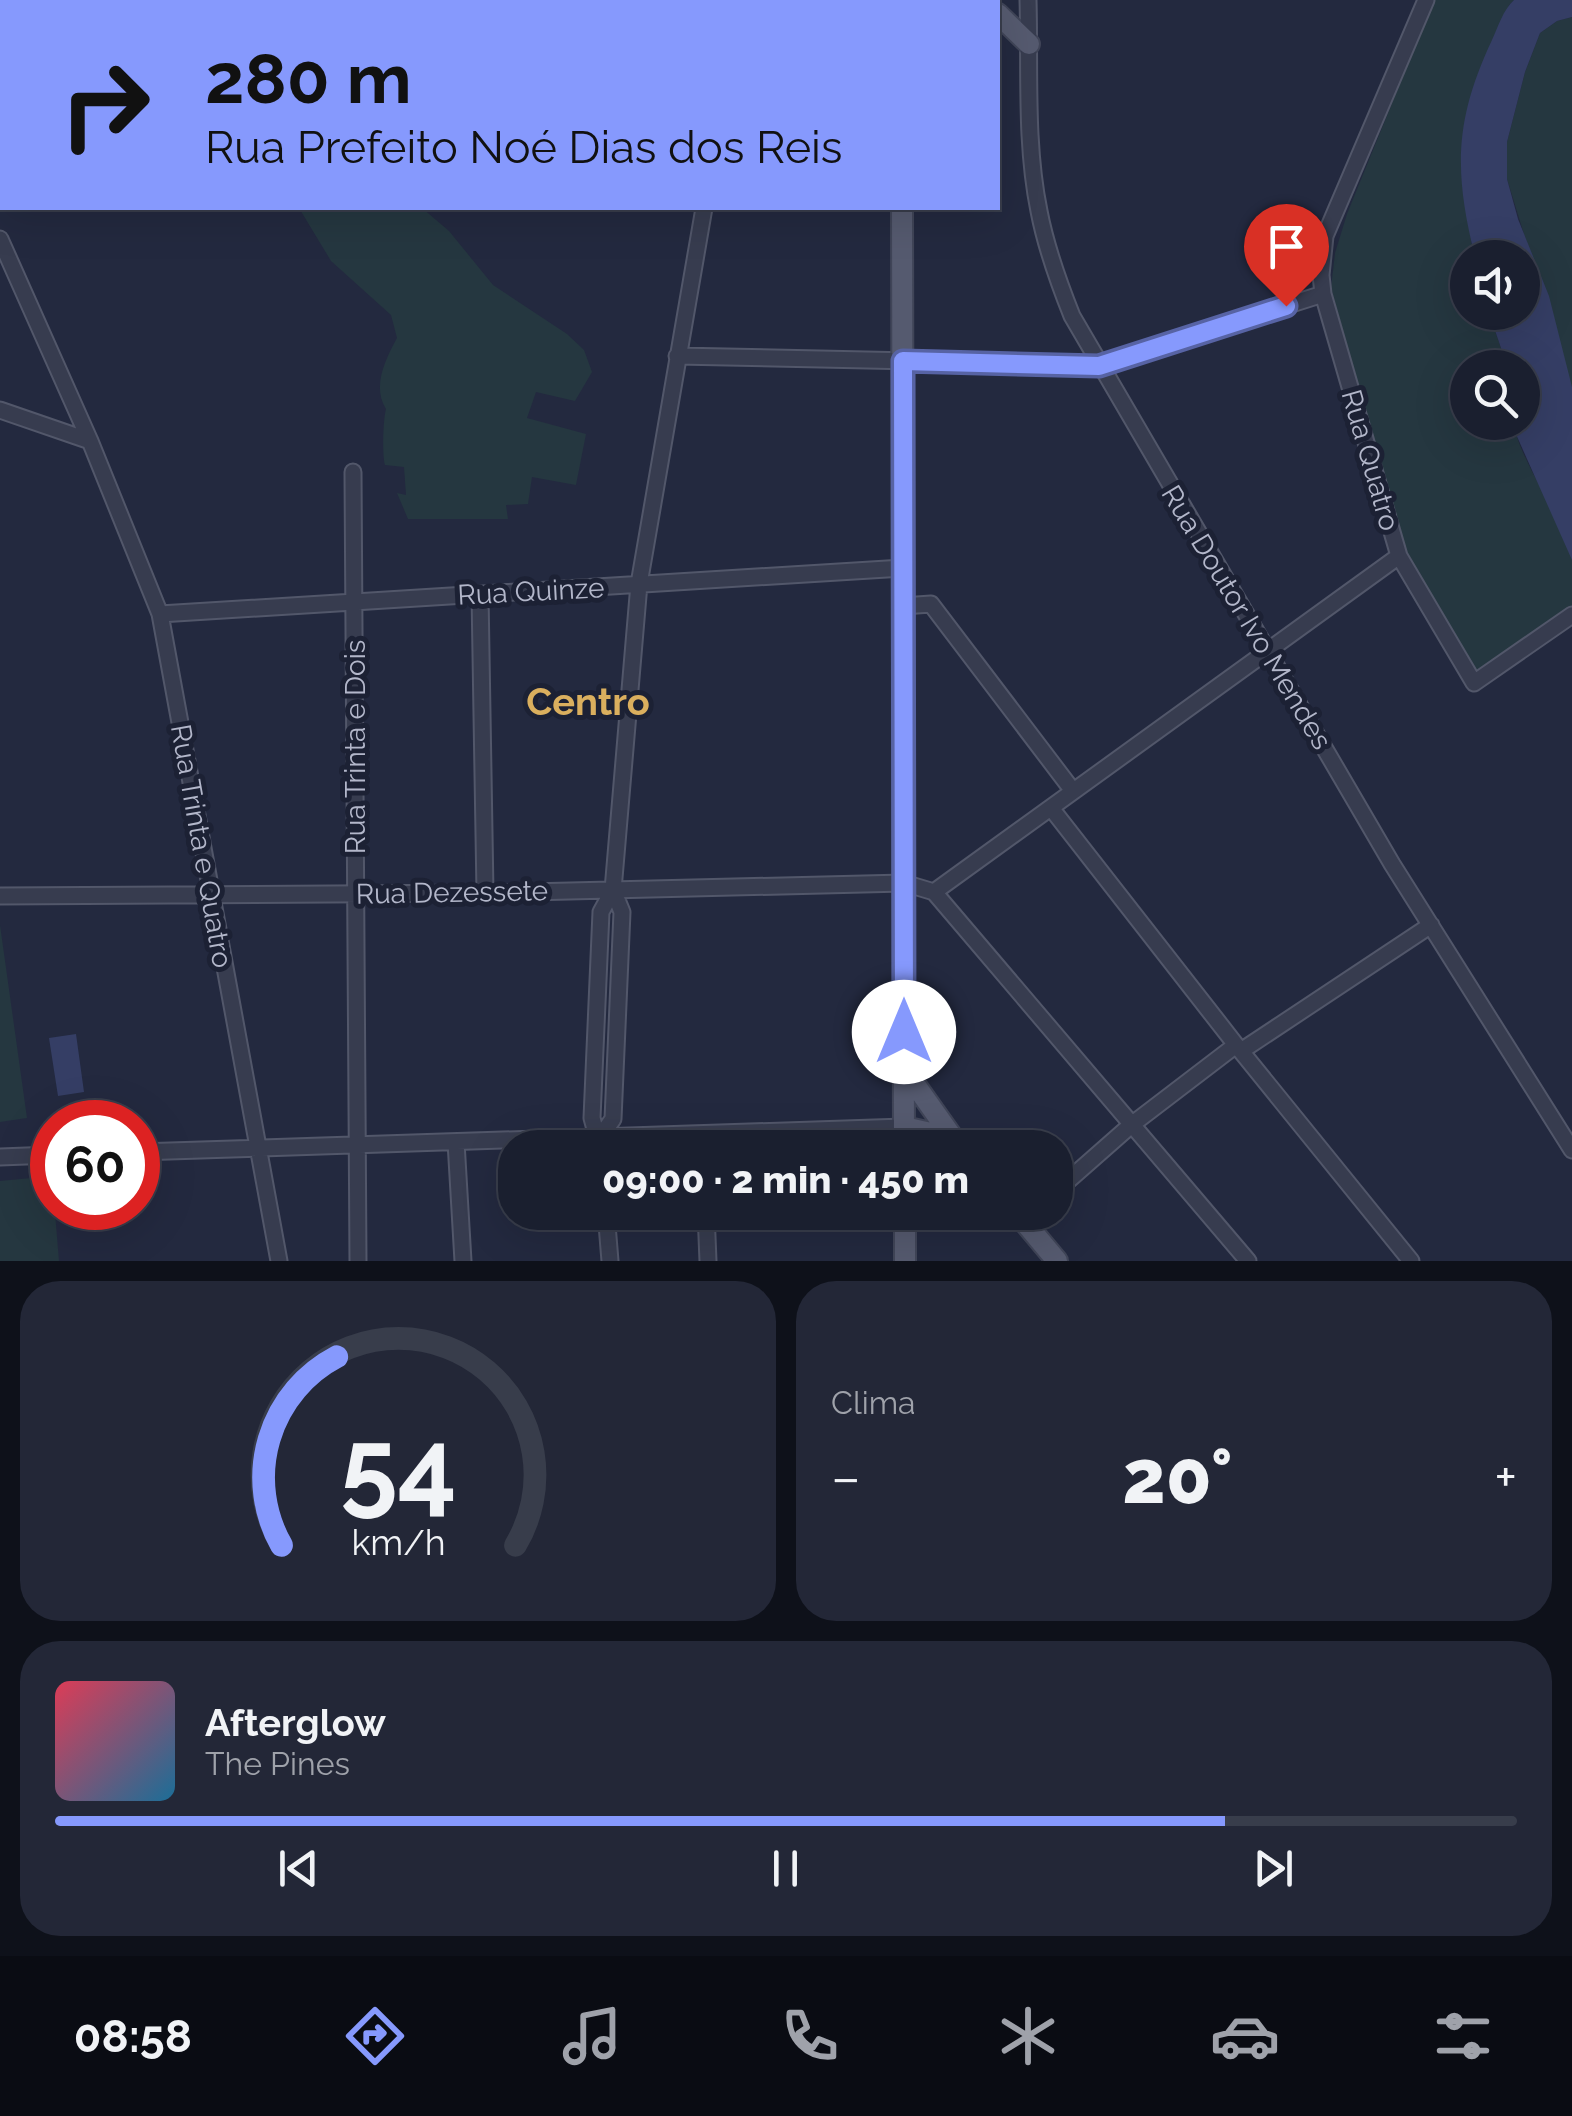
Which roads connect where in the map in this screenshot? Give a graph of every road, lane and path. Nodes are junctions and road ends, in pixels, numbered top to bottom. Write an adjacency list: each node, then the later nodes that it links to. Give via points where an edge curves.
1 (1028, 0): 4 (street, Rua Doutor Ivo Mendes)
2 (1426, 0): 8 (street, Rua Quatro, via 1325,236)
3 (1000, 16): 4 (main road)
4 (1029, 44): 11 (street, Rua Doutor Ivo Mendes, via 1038,208 1051,263)
5 (704, 210): 9 (street)
6 (902, 210): 10 (main road)
7 (0, 239): 13 (street, Rua Trinta e Quatro)
8 (1323, 294): 11 (street); 15 (street, Rua Quatro)
9 (677, 356): 10 (street); 17 (street)
10 (903, 361): 11 (street); 16 (main road)
11 (1099, 366): 23 (street, Rua Doutor Ivo Mendes)
12 (0, 410): 13 (street)
13 (90, 440): 21 (street, Rua Trinta e Quatro)
14 (353, 472): 19 (street, Rua Trinta e Dois)
15 (1399, 556): 22 (street, Rua Quatro, via 1474,683); 23 (street)
16 (903, 568): 17 (street, Rua Quinze); 20 (main road)
17 (639, 584): 18 (street, Rua Quinze); 27 (street)
18 (480, 594): 19 (street, Rua Quinze); 28 (street)
19 (354, 602): 21 (street, Rua Quinze); 31 (street, Rua Trinta e Dois)
20 (903, 606): 24 (street, via 932,604); 26 (main road)
21 (160, 614): 30 (street, Rua Trinta e Quatro)
22 (1572, 616)
23 (1267, 651): 24 (street); 33 (street, Rua Doutor Ivo Mendes)
24 (1073, 791): 25 (street)
25 (1051, 808): 29 (street); 34 (street)
26 (904, 884): 27 (street, Rua Dezessete); 29 (street, Rua Dezessete); 35 (main road)
27 (613, 890): 28 (street, Rua Dezessete); 37 (street, via 622,912 613,1119)
28 (485, 892): 31 (street, Rua Dezessete)
29 (934, 892): 36 (street)
30 (211, 894): 31 (street, Rua Dezessete); 32 (street, Rua Dezessete); 43 (street, Rua Trinta e Quatro)
31 (356, 894): 42 (street, Rua Trinta e Dois)
32 (0, 896)
33 (1430, 925): 34 (street); 44 (street, Rua Doutor Ivo Mendes)
34 (1238, 1048): 36 (street); 61 (street)
35 (904, 1068): 38 (main road); 39 (main road)
36 (1130, 1126): 48 (street); 60 (street)
37 (607, 1130)
38 (904, 1130)
39 (947, 1130)
40 (456, 1142): 41 (street); 42 (street); 55 (street)
41 (498, 1142)
42 (357, 1145): 43 (street); 54 (street, Rua Trinta e Dois)
43 (258, 1148): 45 (street); 53 (street, Rua Trinta e Quatro)
44 (1572, 1150)
45 (160, 1151)
46 (30, 1155): 47 (street)
47 (0, 1156)
48 (1073, 1176)
49 (607, 1230): 56 (street)
50 (707, 1230): 57 (street)
51 (905, 1230): 58 (main road)
52 (1034, 1230): 59 (main road)
53 (279, 1261)
54 (358, 1261)
55 (463, 1261)
56 (610, 1261)
57 (708, 1261)
58 (905, 1261)
59 (1057, 1261)
60 (1248, 1261)
61 (1411, 1261)

